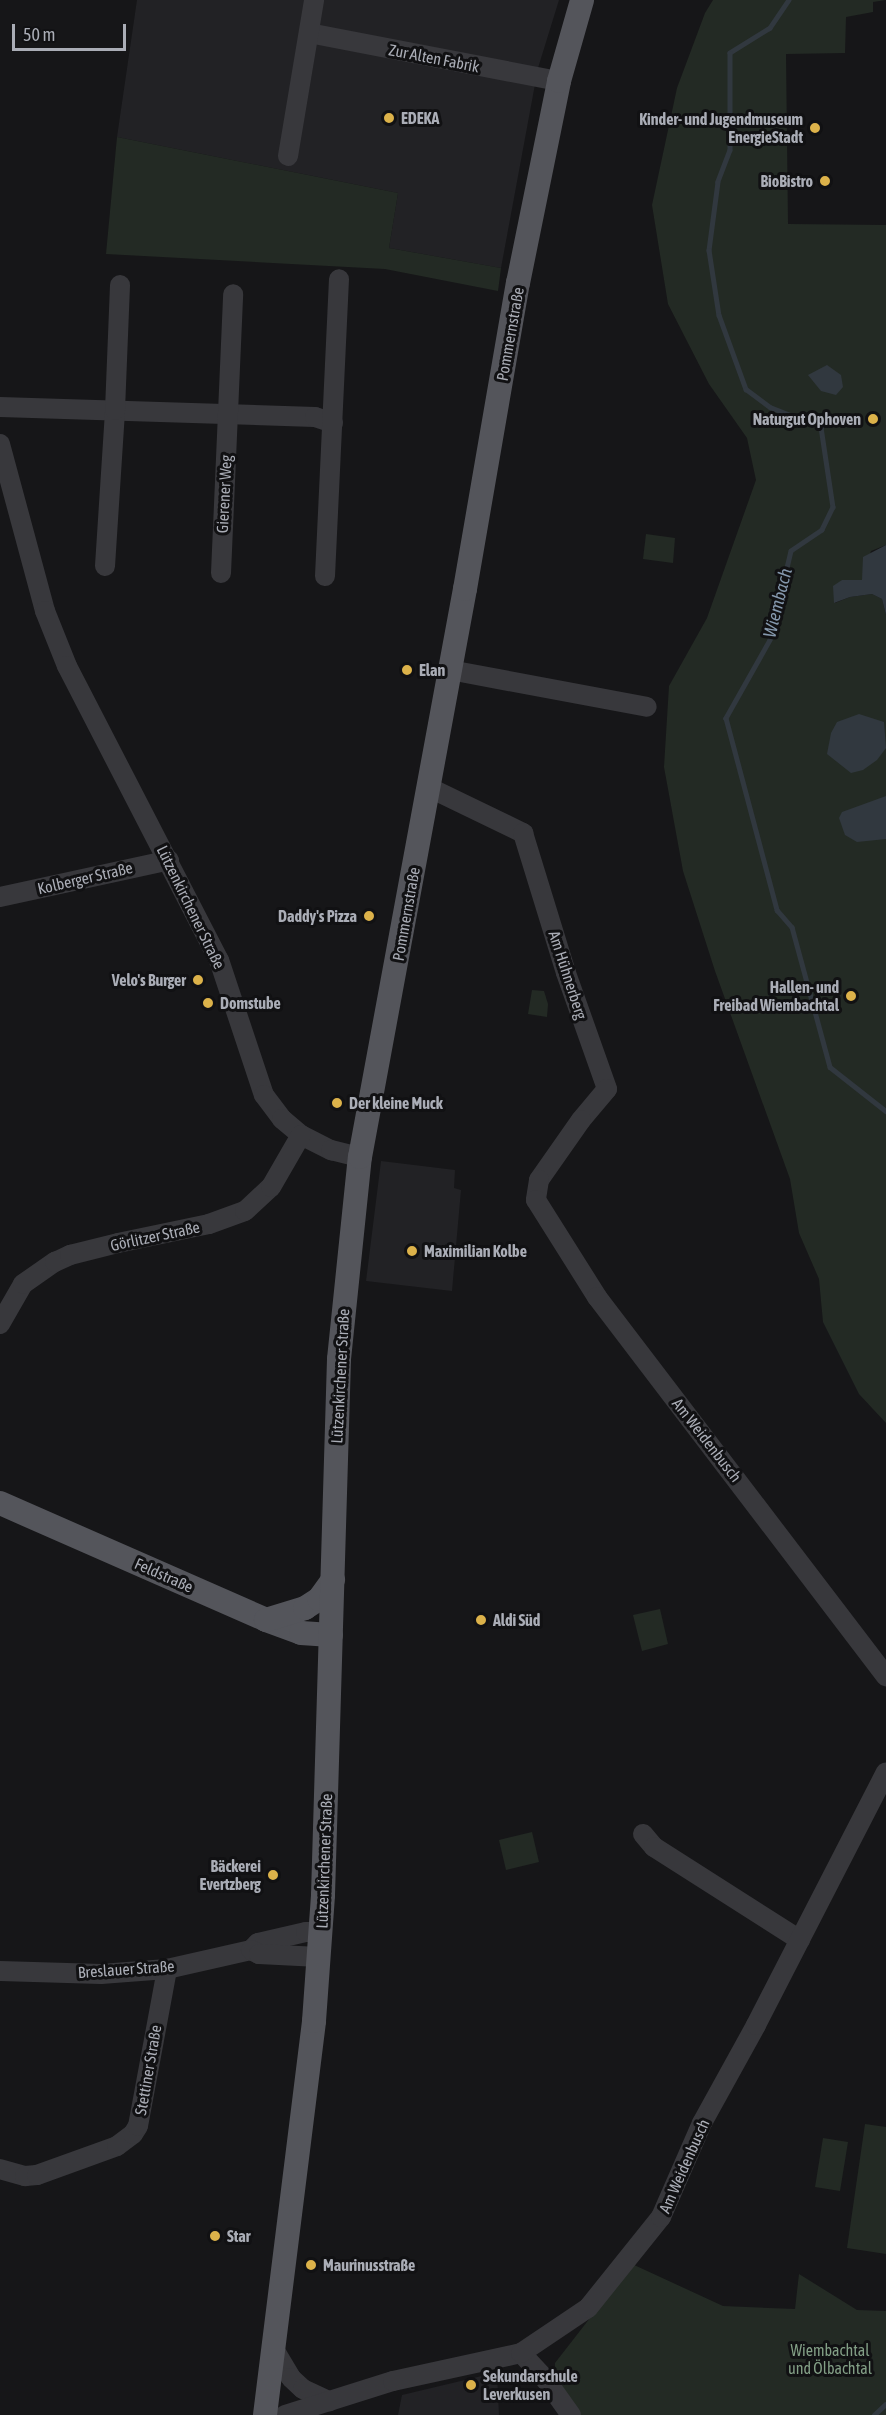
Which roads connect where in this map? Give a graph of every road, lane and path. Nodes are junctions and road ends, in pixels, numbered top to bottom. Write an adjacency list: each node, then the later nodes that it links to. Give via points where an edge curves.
1 (314, 0): 3 (street)
2 (582, 0): 4 (main road, Pommernstraße)
3 (309, 33): 4 (street, Zur Alten Fabrik); 5 (street)
4 (559, 81): 17 (main road, Pommernstraße, via 518,283)
5 (288, 156)
6 (339, 279): 12 (street)
7 (120, 285): 10 (street)
8 (233, 294): 11 (street, Gierener Weg)
9 (0, 406): 10 (street)
10 (115, 410): 11 (street); 14 (street)
11 (228, 415): 12 (street, via 315,417); 15 (street, Gierener Weg)
12 (333, 423): 16 (street)
13 (0, 444): 20 (street, Lützenkirchener Straße, via 45,611 67,666)
14 (105, 566)
15 (221, 573)
16 (325, 576)
17 (450, 670): 18 (street); 19 (main road, Pommernstraße)
18 (647, 707)
19 (428, 788): 23 (main road, Pommernstraße); 24 (street, Am Hühnerberg, via 523,833 607,1089 539,1180)
20 (169, 860): 21 (street, Kolberger Straße); 22 (street, Lützenkirchener Straße, via 219,960 264,1095 282,1119)
21 (0, 897)
22 (301, 1135): 23 (street, Lützenkirchener Straße, via 331,1150); 25 (street, Görlitzer Straße, via 271,1188 244,1211 209,1224 70,1255 23,1284)
23 (360, 1157): 27 (main road, Lützenkirchener Straße, via 339,1359)
24 (536, 1200): 30 (street, Am Weidenbusch, via 597,1297)
25 (0, 1324)
26 (0, 1503): 28 (main road, Feldstraße)
27 (333, 1580): 28 (main road, via 319,1599 305,1608); 29 (main road, Lützenkirchener Straße)
28 (267, 1620): 29 (main road, Feldstraße, via 301,1633)
29 (331, 1635): 33 (main road, Lützenkirchener Straße)
30 (886, 1676)
31 (886, 1772): 34 (street, Am Weidenbusch)
32 (643, 1834): 34 (street, via 654,1846)
33 (321, 1932): 35 (street, Breslauer Straße, via 258,1942); 36 (main road, Lützenkirchener Straße)
34 (800, 1940): 41 (street, Am Weidenbusch, via 702,2123 661,2217 588,2308)
35 (251, 1950): 36 (street, Breslauer Straße, via 259,1954); 37 (street, Breslauer Straße)
36 (319, 1958): 40 (main road, Lützenkirchener Straße)
37 (167, 1969): 38 (street, Breslauer Straße, via 101,1974); 39 (street, Stettiner Straße, via 138,2126 133,2134 117,2146 37,2175)
38 (0, 1971)
39 (0, 2169)
40 (275, 2351): 42 (street, via 291,2378 303,2389); 43 (main road, Lützenkirchener Straße)
41 (521, 2354): 42 (street, via 393,2381); 45 (street)
42 (329, 2401): 44 (street)
43 (266, 2415)
44 (285, 2415)
45 (571, 2415)

